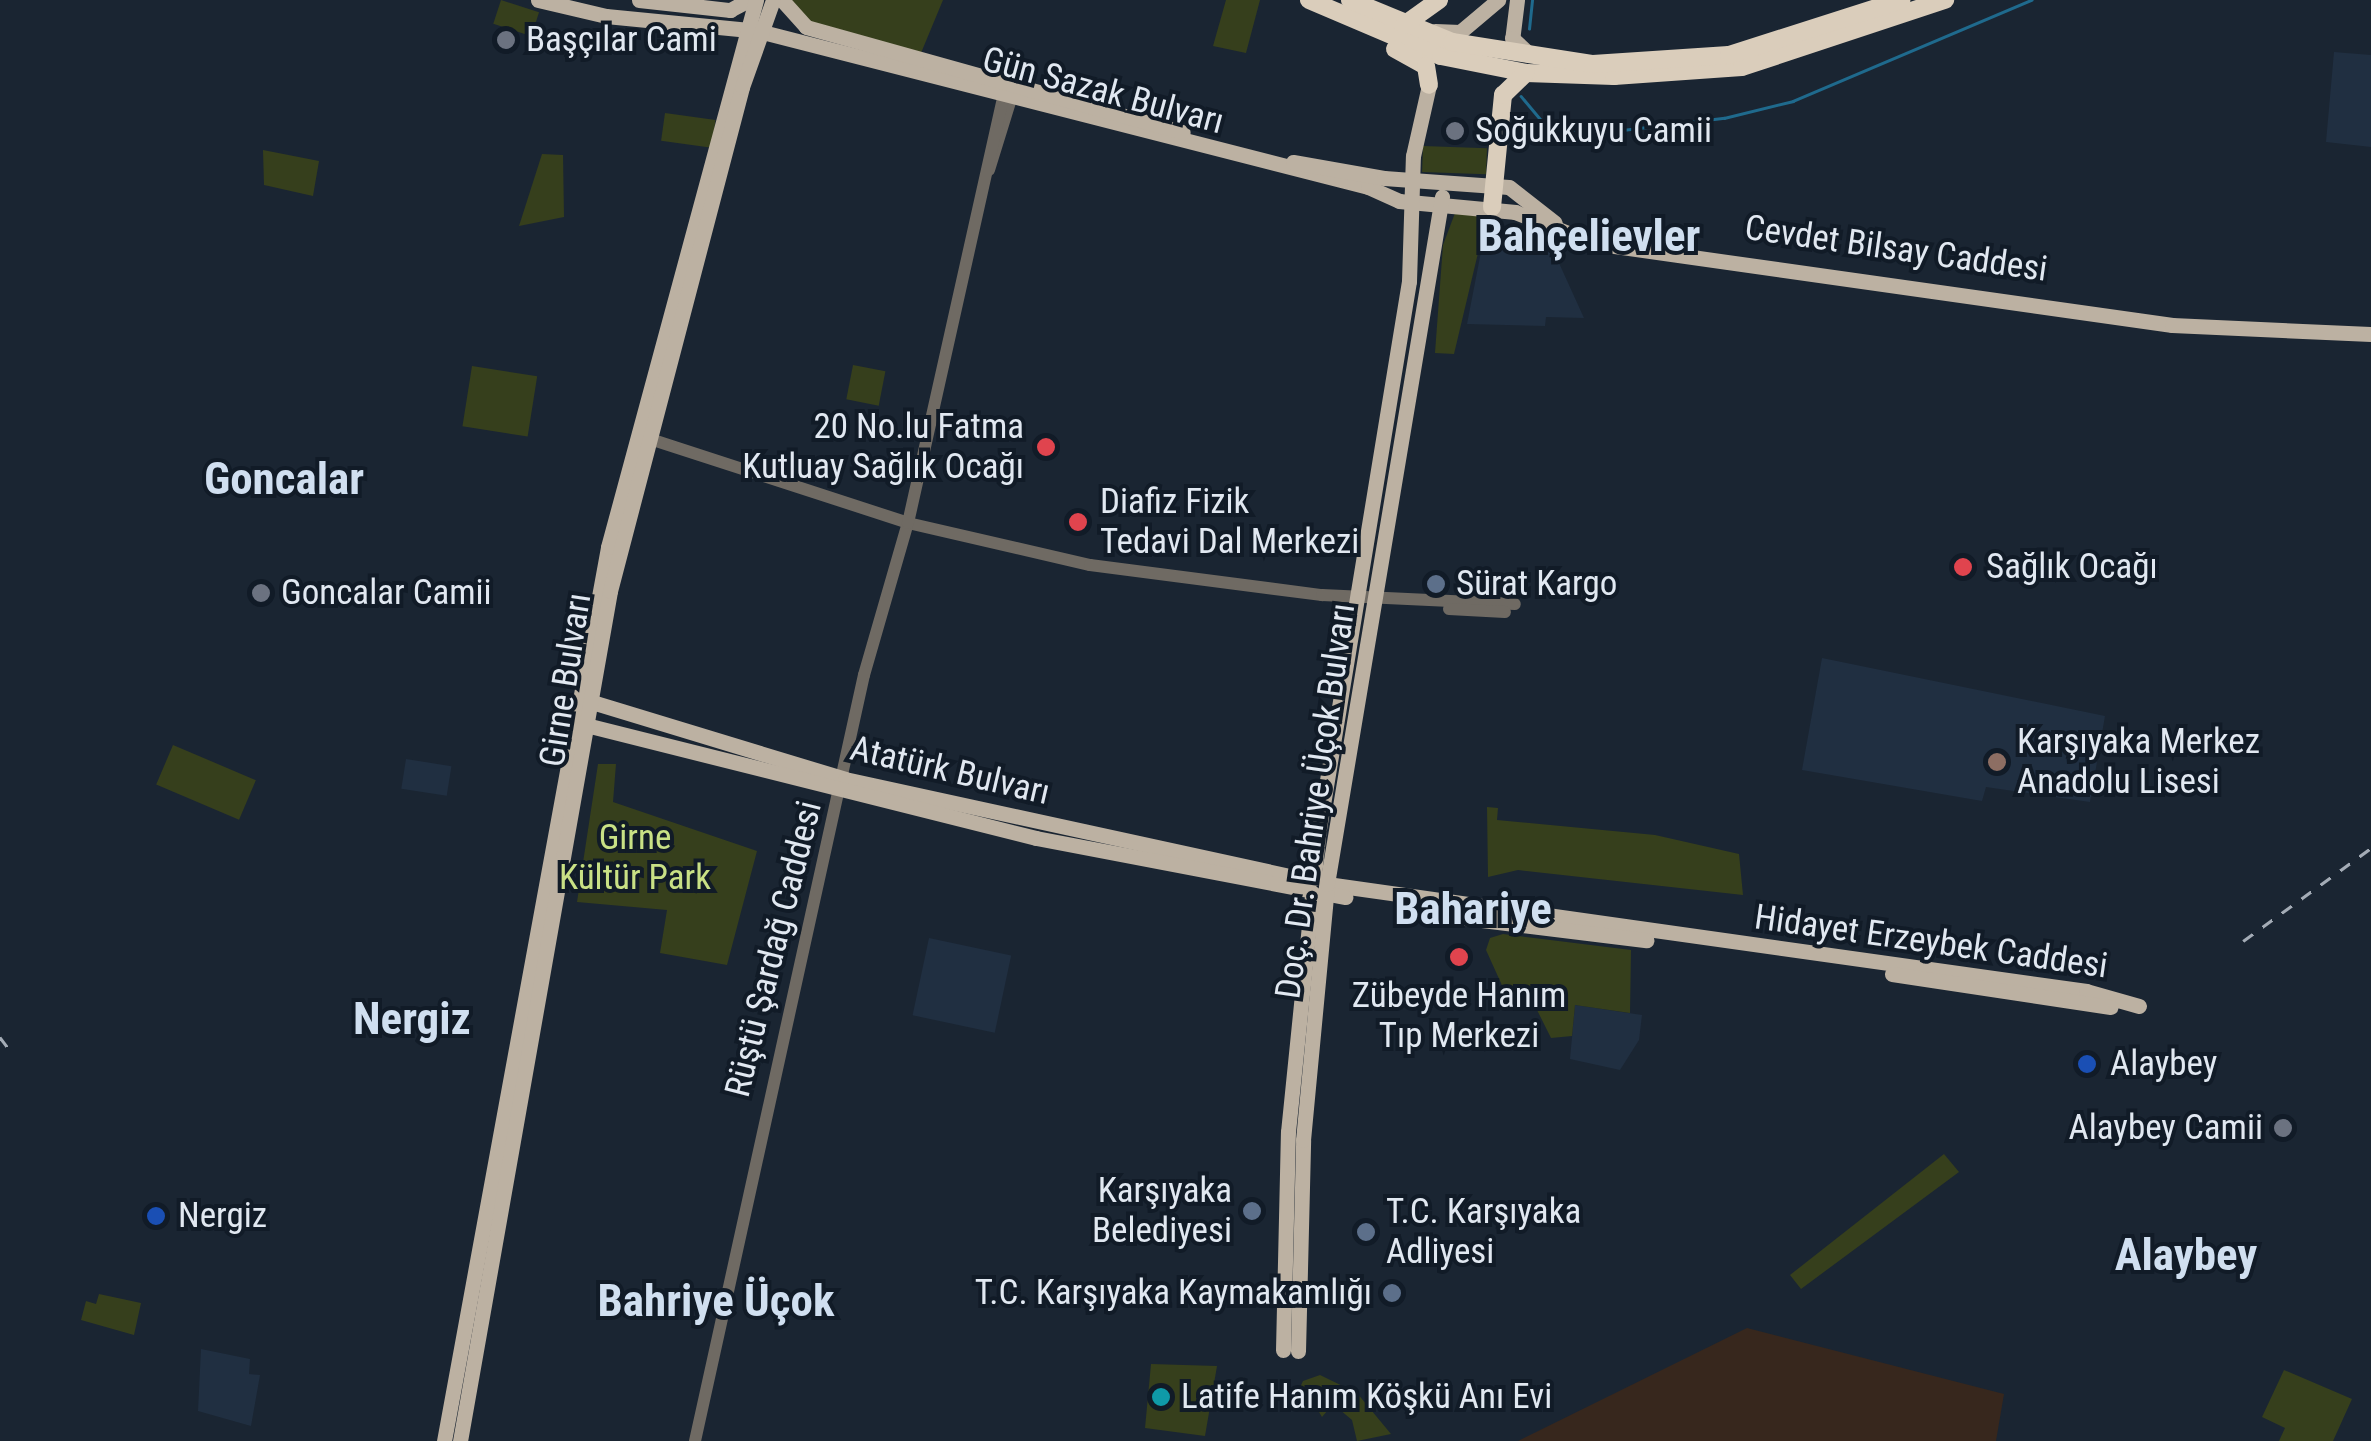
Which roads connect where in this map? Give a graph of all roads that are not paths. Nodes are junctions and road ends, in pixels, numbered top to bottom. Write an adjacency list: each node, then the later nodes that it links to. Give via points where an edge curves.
1 (538, 0): 15 (main road, Gün Sazak Bulvarı, via 556,9)
2 (639, 0): 3 (main road, via 730,10)
3 (753, 0): 16 (main road, Girne Bulvarı)
4 (773, 0): 16 (main road, Girne Bulvarı)
5 (782, 0): 20 (main road, Gün Sazak Bulvarı, via 806,28)
6 (1309, 0): 13 (highway)
7 (1350, 0): 14 (highway)
8 (1439, 0): 14 (highway)
9 (1498, 0): 14 (main road, via 1460,32)
10 (1517, 0): 18 (main road, via 1512,38)
11 (1901, 0): 18 (highway, via 1729,55)
12 (1945, 0): 18 (highway, via 1742,67 1672,76)
13 (1330, 11): 18 (highway, via 1441,56); 19 (highway, via 1426,66)
14 (1408, 26): 18 (highway)
15 (722, 27): 16 (main road, Gün Sazak Bulvarı); 17 (main road)
16 (753, 31): 17 (main road, Girne Bulvarı); 20 (main road, Gün Sazak Bulvarı); 29 (main road, Girne Bulvarı)
17 (740, 53): 28 (main road, Girne Bulvarı)
18 (1531, 66): 22 (highway, via 1503,94)
19 (1429, 84): 21 (main road)
20 (1010, 91): 21 (main road, Gün Sazak Bulvarı, via 1305,165); 23 (main road, Gün Sazak Bulvarı); 31 (street, Rüştü Şardağ Caddesi)
21 (1428, 182): 22 (main road, Cevdet Bilsay Caddesi); 23 (main road, Doç. Dr. Bahriye Üçok Bulvarı); 24 (main road, Doç. Dr. Bahriye Üçok Bulvarı)
22 (1495, 185): 25 (highway); 26 (main road, Cevdet Bilsay Caddesi, via 1525,197 1550,221 1733,256 2096,307)
23 (1410, 203): 24 (main road, Gün Sazak Bulvarı); 32 (main road, Doç. Dr. Bahriye Üçok Bulvarı, via 1409,281)
24 (1436, 205): 25 (main road, Cevdet Bilsay Caddesi); 32 (main road, Doç. Dr. Bahriye Üçok Bulvarı)
25 (1492, 207): 27 (main road, Cevdet Bilsay Caddesi, via 1593,242 1788,272 2172,325)
26 (2371, 325)
27 (2371, 334)
28 (659, 350): 29 (main road); 34 (main road, Girne Bulvarı, via 608,547)
29 (668, 370): 30 (main road, Girne Bulvarı)
30 (650, 439): 31 (street); 34 (main road, Girne Bulvarı)
31 (908, 523): 32 (street, via 1090,564); 36 (street, Rüştü Şardağ Caddesi, via 864,675)
32 (1367, 600): 33 (street); 37 (main road, Doç. Dr. Bahriye Üçok Bulvarı)
33 (1510, 608)
34 (585, 705): 35 (main road); 36 (main road, Atatürk Bulvarı); 39 (main road, Girne Bulvarı)
35 (590, 726): 36 (main road, Atatürk Bulvarı); 40 (main road, Girne Bulvarı)
36 (844, 786): 37 (main road, Atatürk Bulvarı); 41 (street, Rüştü Şardağ Caddesi, via 720,1305)
37 (1320, 888): 37 (main road, Hidayet Erzeybek Caddesi, via 1597,937 2127,1010 2140,1006 2086,991); 38 (main road, Doç. Dr. Bahriye Üçok Bulvarı)
38 (1290, 1351)
39 (444, 1441)
40 (460, 1441)
41 (695, 1441)

